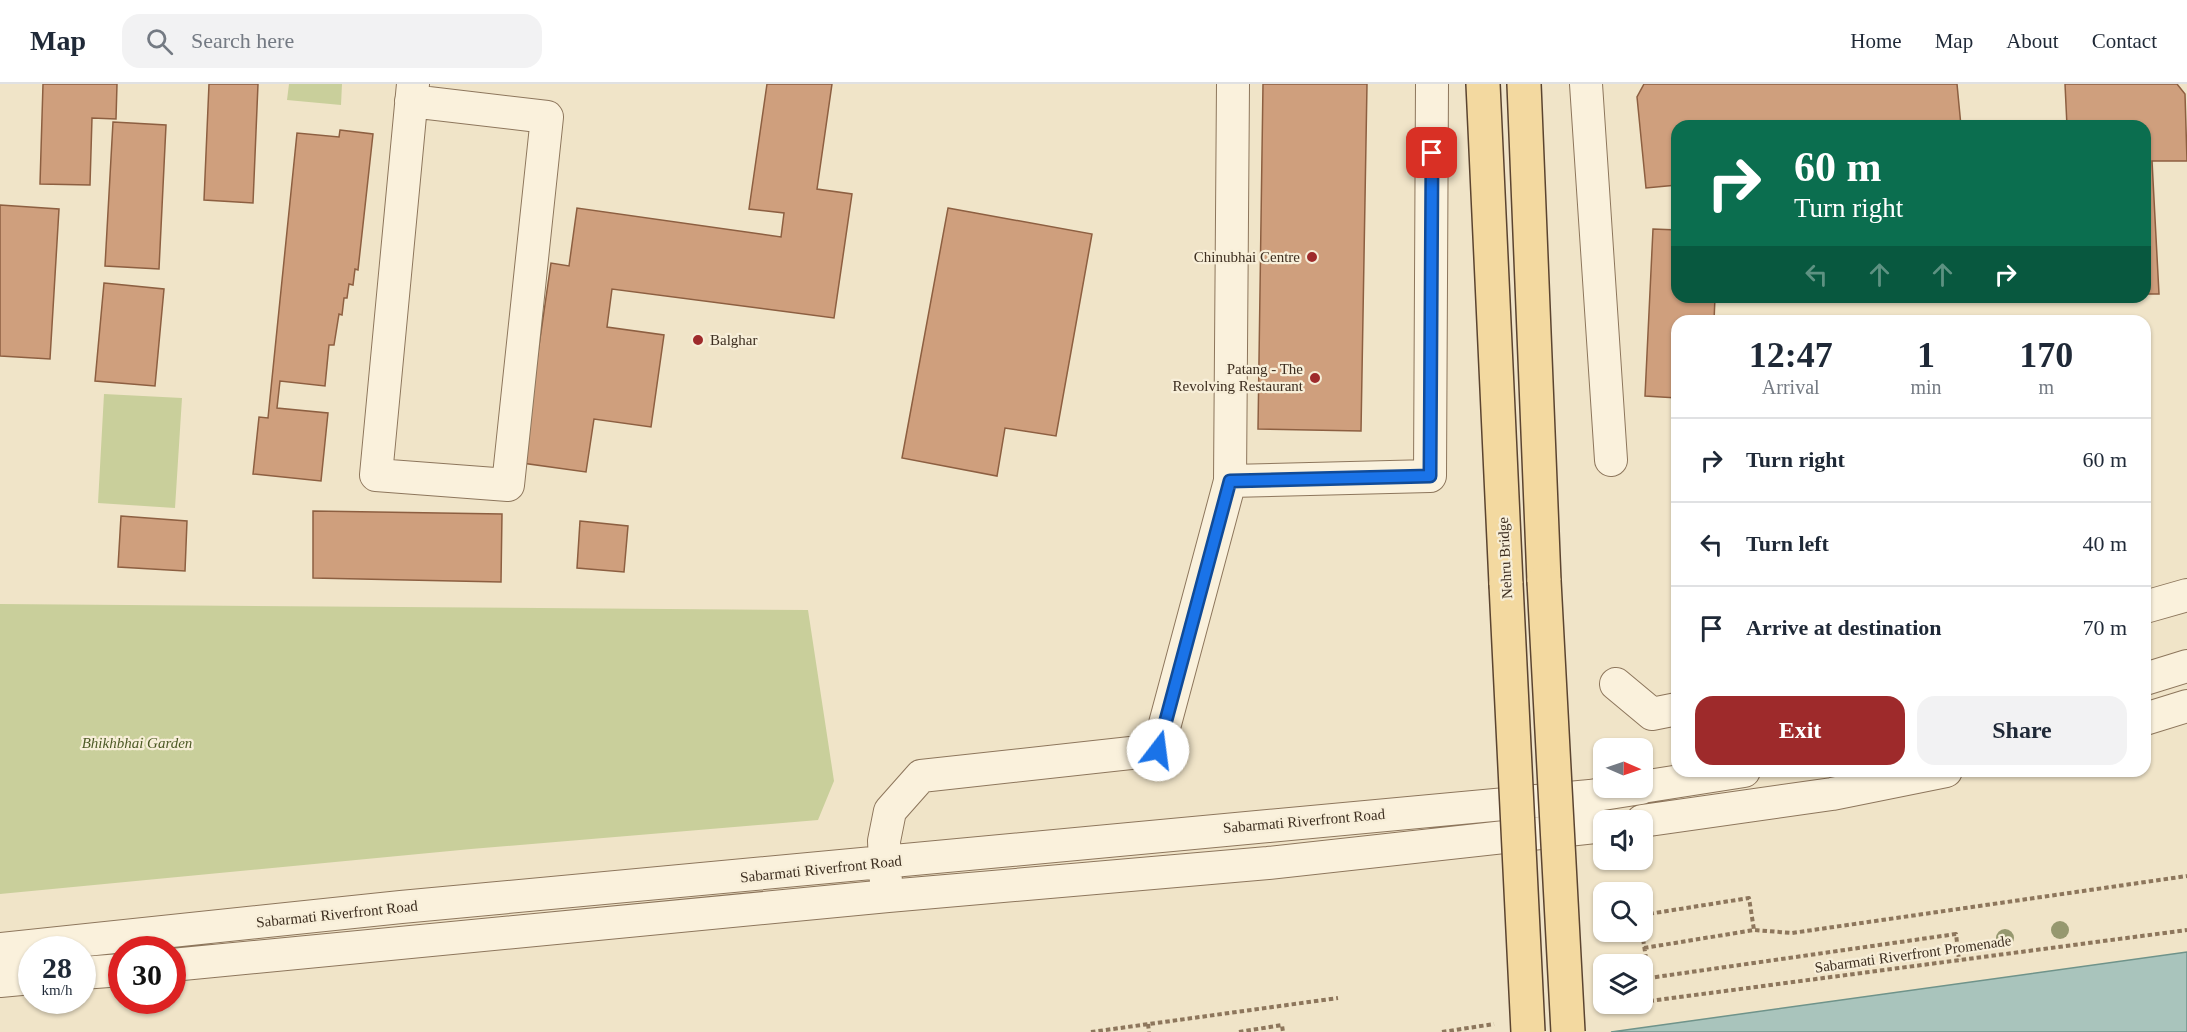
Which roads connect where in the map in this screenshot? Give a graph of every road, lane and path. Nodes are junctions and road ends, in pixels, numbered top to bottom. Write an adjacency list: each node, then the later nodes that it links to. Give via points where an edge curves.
1 (1233, 84): 9 (street)
2 (1432, 84): 9 (street, via 1430,476)
3 (1468, 84): 7 (main road)
4 (1524, 84): 45 (main road, bridge, via 1544,581)
5 (1586, 84): 8 (street)
6 (412, 93): 6 (street, via 376,475 508,485 547,117)
7 (1484, 99): 44 (main road, Nehru Bridge, bridge)
8 (1611, 460)
9 (1230, 481): 24 (street, via 1158,750 921,776 890,811)
10 (2187, 595): 11 (street)
11 (2151, 605)
12 (2187, 666): 13 (street)
13 (2151, 677)
14 (1616, 684): 16 (street, via 1652,714)
15 (2187, 706): 17 (street)
16 (1671, 710)
17 (2151, 717)
18 (1706, 777): 20 (street, Sabarmati Riverfront Road)
19 (1916, 777): 22 (street, via 1832,794)
20 (1653, 785)
21 (1593, 795): 24 (street, Sabarmati Riverfront Road)
22 (1653, 819)
23 (1593, 827): 26 (street, via 1268,863)
24 (883, 862): 26 (street); 32 (street, Sabarmati Riverfront Road)
25 (2187, 876): 28 (path, via 1792,933)
26 (888, 896): 34 (street)
27 (1653, 913): 28 (path, via 1749,898)
28 (1754, 930): 31 (path)
29 (2187, 930): 33 (path, Sabarmati Riverfront Promenade)
30 (1643, 942): 31 (path)
31 (1644, 948): 33 (path, via 1648,978 1956,934)
32 (0, 949)
33 (1959, 960): 38 (path, Sabarmati Riverfront Promenade)
34 (186, 964)
35 (18, 979): 36 (street)
36 (0, 981)
37 (1338, 998): 39 (path)
38 (1653, 1001)
39 (1148, 1024): 40 (path); 41 (path)
40 (1091, 1032)
41 (1149, 1032)
42 (1239, 1032): 43 (path, via 1282,1025)
43 (1283, 1032)
44 (1528, 1032)
45 (1568, 1032)

